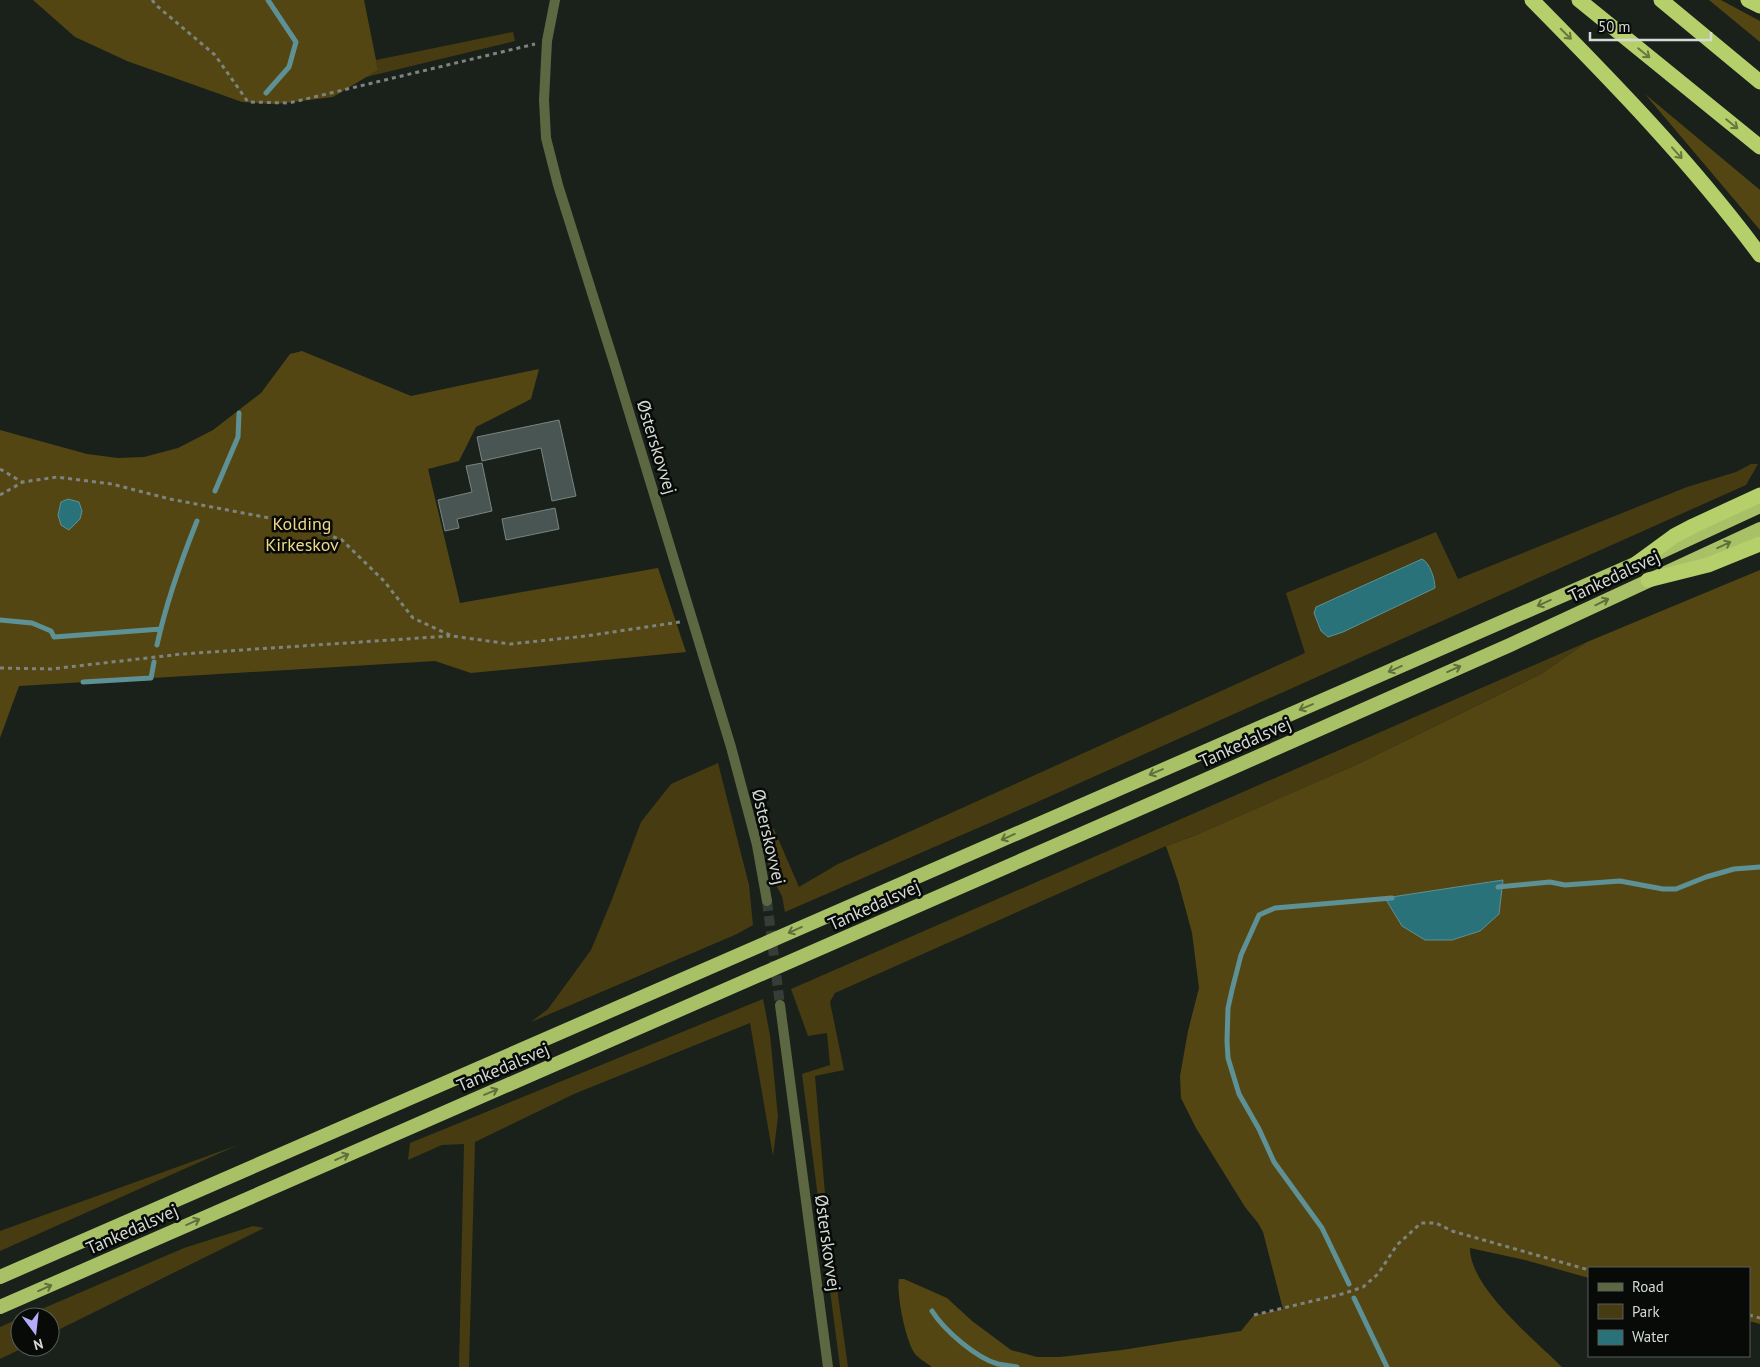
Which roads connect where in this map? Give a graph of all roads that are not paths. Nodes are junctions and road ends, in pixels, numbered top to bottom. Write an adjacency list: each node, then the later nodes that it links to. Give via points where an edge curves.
1 (555, 0): 16 (street, Østerskovvej, via 544,100 546,138 730,747 757,845)
2 (1532, 0): 9 (highway, one-way to 9, via 1615,83 1691,169)
3 (1578, 0): 8 (highway, one-way to 8)
4 (1661, 0): 7 (highway)
5 (1748, 0): 6 (highway)
6 (1760, 6)
7 (1760, 82)
8 (1760, 147)
9 (1760, 255)
10 (1760, 494): 14 (highway, via 1674,536)
11 (1760, 506): 14 (highway, Tankedalsvej)
12 (1760, 529): 15 (highway, Tankedalsvej, one-way to 12)
13 (1760, 544): 15 (highway, via 1708,565)
14 (1637, 563): 18 (highway, Tankedalsvej, one-way to 18)
15 (1648, 580): 19 (highway, Tankedalsvej, one-way to 15, via 1171,796)
16 (767, 902)
17 (780, 1005): 20 (street, Østerskovvej)
18 (0, 1278)
19 (0, 1307)
20 (828, 1367)

